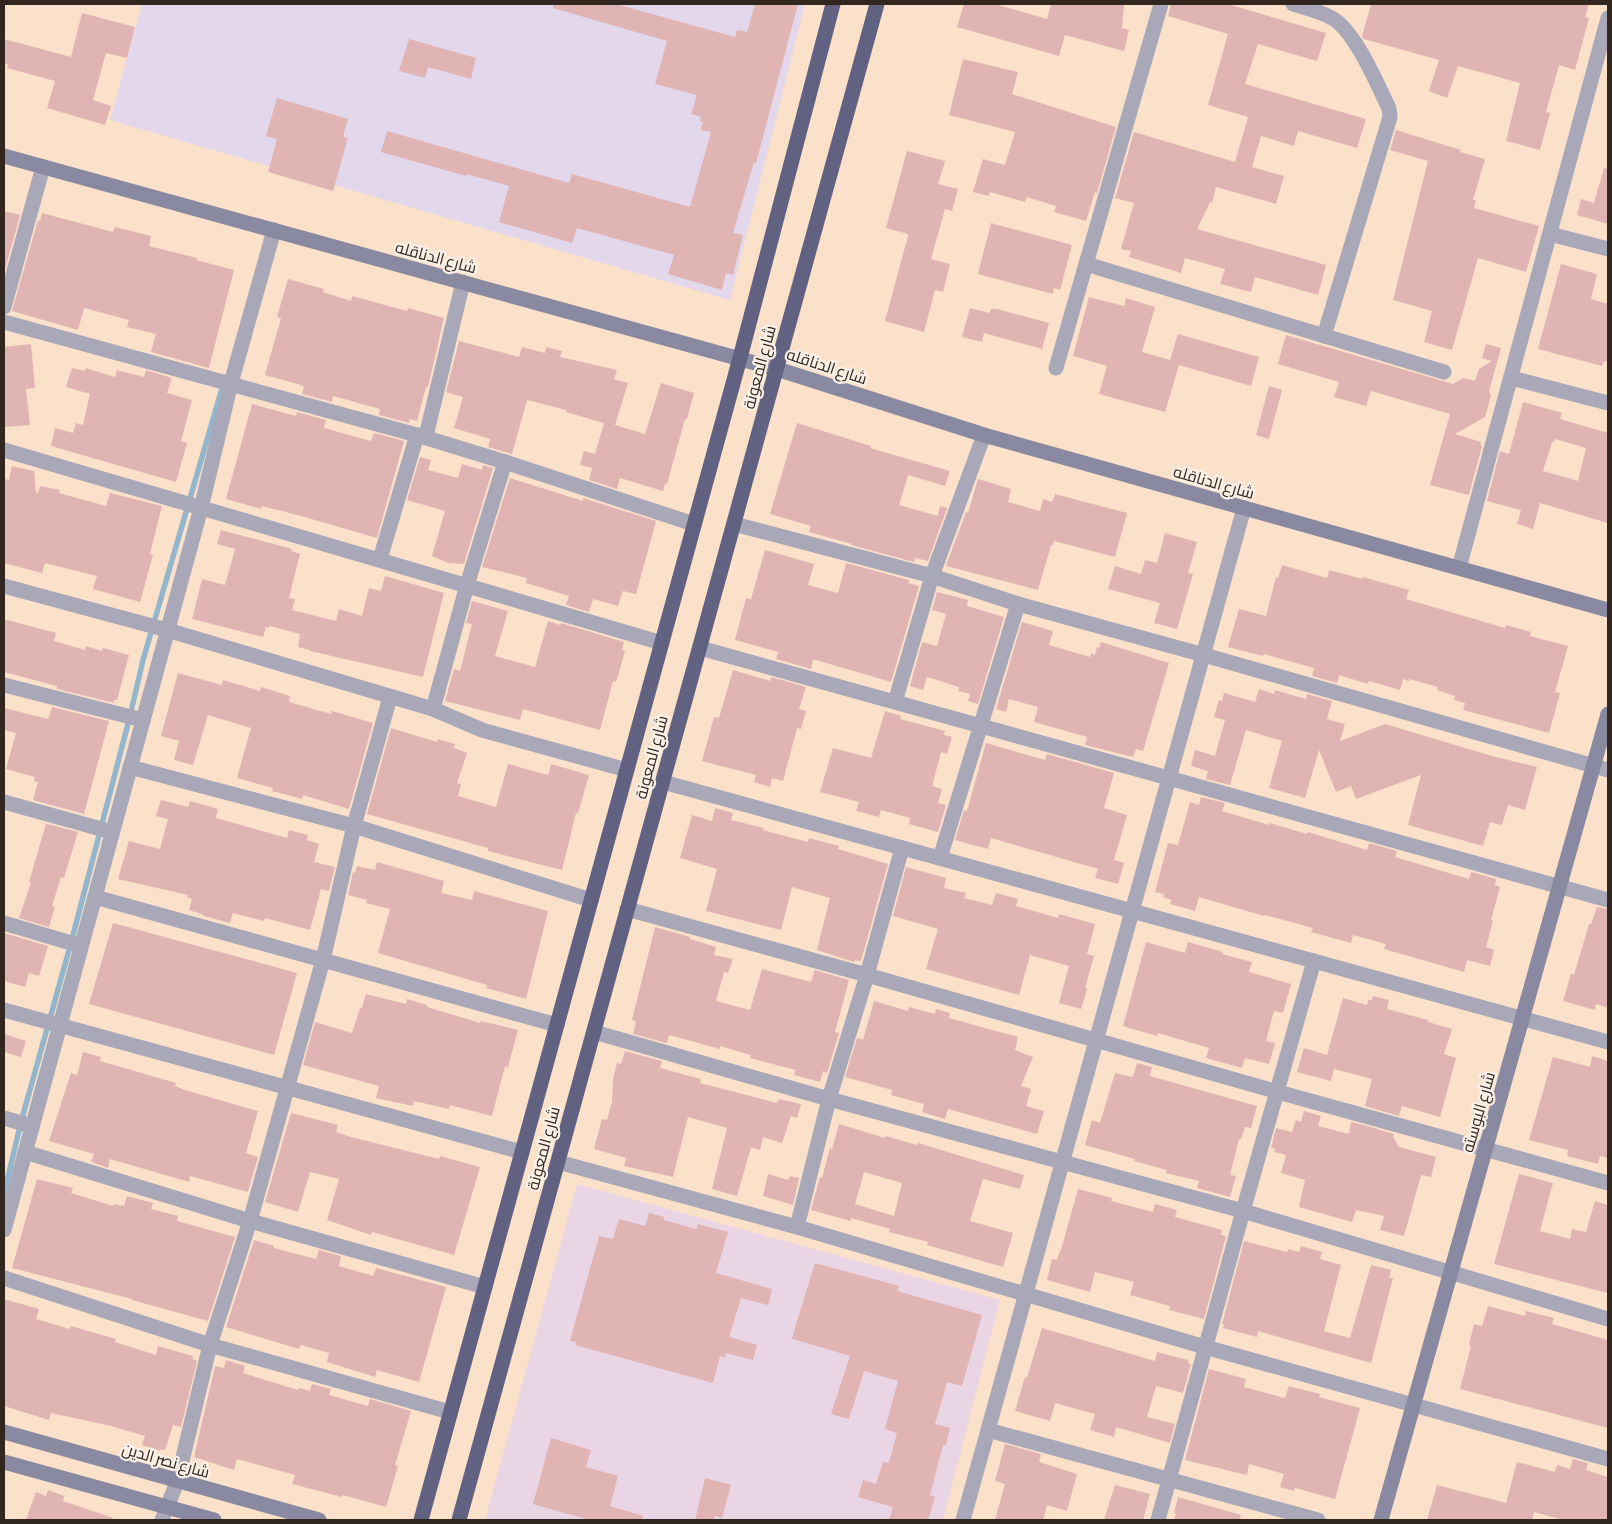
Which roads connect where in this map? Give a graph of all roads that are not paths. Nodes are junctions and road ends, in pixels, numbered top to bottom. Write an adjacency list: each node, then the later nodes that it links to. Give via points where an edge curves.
1 (833, 4): 16 (highway, شارع المعونة)
2 (877, 4): 17 (highway, شارع المعونة)
3 (1161, 4): 11 (street)
4 (1293, 4): 15 (street, via 1342,24 1355,42 1389,108 1390,118)
5 (1608, 18): 9 (street)
6 (4, 156): 7 (street, شارع الدناقله)
7 (43, 167): 8 (street, شارع الدناقله); 13 (street)
8 (274, 230): 12 (street, شارع الدناقله); 21 (street)
9 (1550, 234): 10 (street); 20 (street)
10 (1608, 249)
11 (1086, 264): 15 (street); 18 (street)
12 (463, 282): 16 (street, شارع الدناقله); 23 (street, via 426,436)
13 (4, 307)
14 (4, 322): 21 (street)
15 (1324, 336): 19 (street)
16 (740, 358): 17 (street, شارع الدناقله); 29 (highway, شارع المعونة)
17 (777, 368): 24 (street, شارع الدناقله); 30 (highway, شارع المعونة)
18 (1056, 368)
19 (1444, 372)
20 (1511, 378): 22 (street); 32 (street)
21 (231, 383): 23 (street); 27 (street)
22 (1608, 403)
23 (417, 435): 26 (street); 31 (street)
24 (984, 435): 28 (street, شارع الدناقله); 33 (street)
25 (4, 450): 27 (street)
26 (505, 462): 29 (street); 34 (street)
27 (201, 508): 31 (street); 38 (street)
28 (1244, 508): 32 (street, شارع الدناقله); 41 (street)
29 (694, 524): 39 (highway, شارع المعونة)
30 (734, 524): 33 (street); 40 (highway, شارع المعونة)
31 (380, 559): 34 (street)
32 (1459, 568): 37 (street, شارع الدناقله)
33 (932, 576): 36 (street); 44 (street)
34 (467, 585): 39 (street); 45 (street)
35 (4, 586): 38 (street)
36 (1018, 604): 41 (street); 48 (street)
37 (1608, 610)
38 (167, 630): 43 (street); 47 (street)
39 (662, 643): 51 (highway, شارع المعونة)
40 (700, 648): 44 (street); 54 (highway, شارع المعونة)
41 (1204, 654): 50 (street); 53 (street)
42 (4, 685): 47 (street)
43 (390, 697): 45 (street); 56 (street)
44 (895, 702): 48 (street)
45 (433, 710): 51 (street, via 482,730)
46 (1608, 714): 50 (street, شارع البوسته)
47 (143, 720): 49 (street)
48 (981, 726): 53 (street); 59 (street)
49 (130, 766): 56 (street); 57 (street)
50 (1593, 766): 52 (street); 60 (street, شارع البوسته)
51 (626, 770): 62 (highway, شارع المعونة)
52 (1608, 770)
53 (1169, 778): 60 (street); 65 (street)
54 (663, 782): 58 (street); 64 (highway, شارع المعونة)
55 (4, 802): 57 (street)
56 (354, 826): 62 (street); 68 (street)
57 (112, 832): 61 (street)
58 (902, 848): 59 (street); 70 (street)
59 (940, 858): 65 (street)
60 (1560, 887): 63 (street); 72 (street, شارع البوسته)
61 (95, 897): 67 (street); 68 (street)
62 (591, 900): 73 (highway, شارع المعونة)
63 (1608, 900)
64 (628, 910): 70 (street); 75 (highway, شارع المعونة)
65 (1132, 911): 69 (street); 76 (street)
66 (4, 923): 67 (street)
67 (81, 946): 74 (street)
68 (323, 960): 73 (street); 78 (street)
69 (1314, 961): 72 (street); 79 (street)
70 (868, 975): 76 (street); 80 (street)
71 (4, 1010): 74 (street)
72 (1522, 1018): 77 (street); 83 (street, شارع البوسته)
73 (557, 1025): 85 (highway, شارع المعونة)
74 (59, 1026): 78 (street); 82 (street)
75 (594, 1032): 80 (street); 87 (highway, شارع المعونة)
76 (1097, 1041): 79 (street); 86 (street)
77 (1608, 1042)
78 (287, 1088): 85 (street); 90 (street)
79 (1278, 1092): 83 (street); 89 (street)
80 (829, 1099): 86 (street); 92 (street)
81 (4, 1118): 82 (street)
82 (32, 1126): 84 (street)
83 (1486, 1149): 88 (street); 93 (street, شارع البوسته)
84 (25, 1152): 90 (street); 91 (street)
85 (522, 1152): 95 (highway, شارع المعونة)
86 (1063, 1161): 89 (street); 96 (street)
87 (558, 1162): 92 (street); 112 (highway, شارع المعونة)
88 (1608, 1183)
89 (1243, 1210): 93 (street); 99 (street)
90 (250, 1220): 95 (street); 98 (street)
91 (5, 1221)
92 (797, 1227): 96 (street)
93 (1451, 1271): 97 (street); 100 (street, شارع البوسته)
94 (4, 1278): 98 (street)
95 (485, 1287): 101 (highway, شارع المعونة)
96 (1026, 1294): 99 (street); 102 (street)
97 (1608, 1319)
98 (210, 1345): 101 (street); 107 (street)
99 (1205, 1346): 100 (street); 106 (street)
100 (1414, 1404): 104 (street); 116 (street, شارع البوسته)
101 (450, 1412): 111 (highway, شارع المعونة)
102 (988, 1430): 106 (street); 113 (street)
103 (4, 1432): 107 (street, شارع نصر الدين)
104 (1608, 1459)
105 (4, 1462): 108 (street)
106 (1168, 1480): 114 (street); 115 (street)
107 (177, 1482): 108 (street); 110 (street, شارع نصر الدين)
108 (164, 1514): 109 (street)
109 (214, 1520)
110 (319, 1520)
111 (421, 1520)
112 (459, 1520)
113 (963, 1520)
114 (1158, 1520)
115 (1318, 1520)
116 (1381, 1520)

